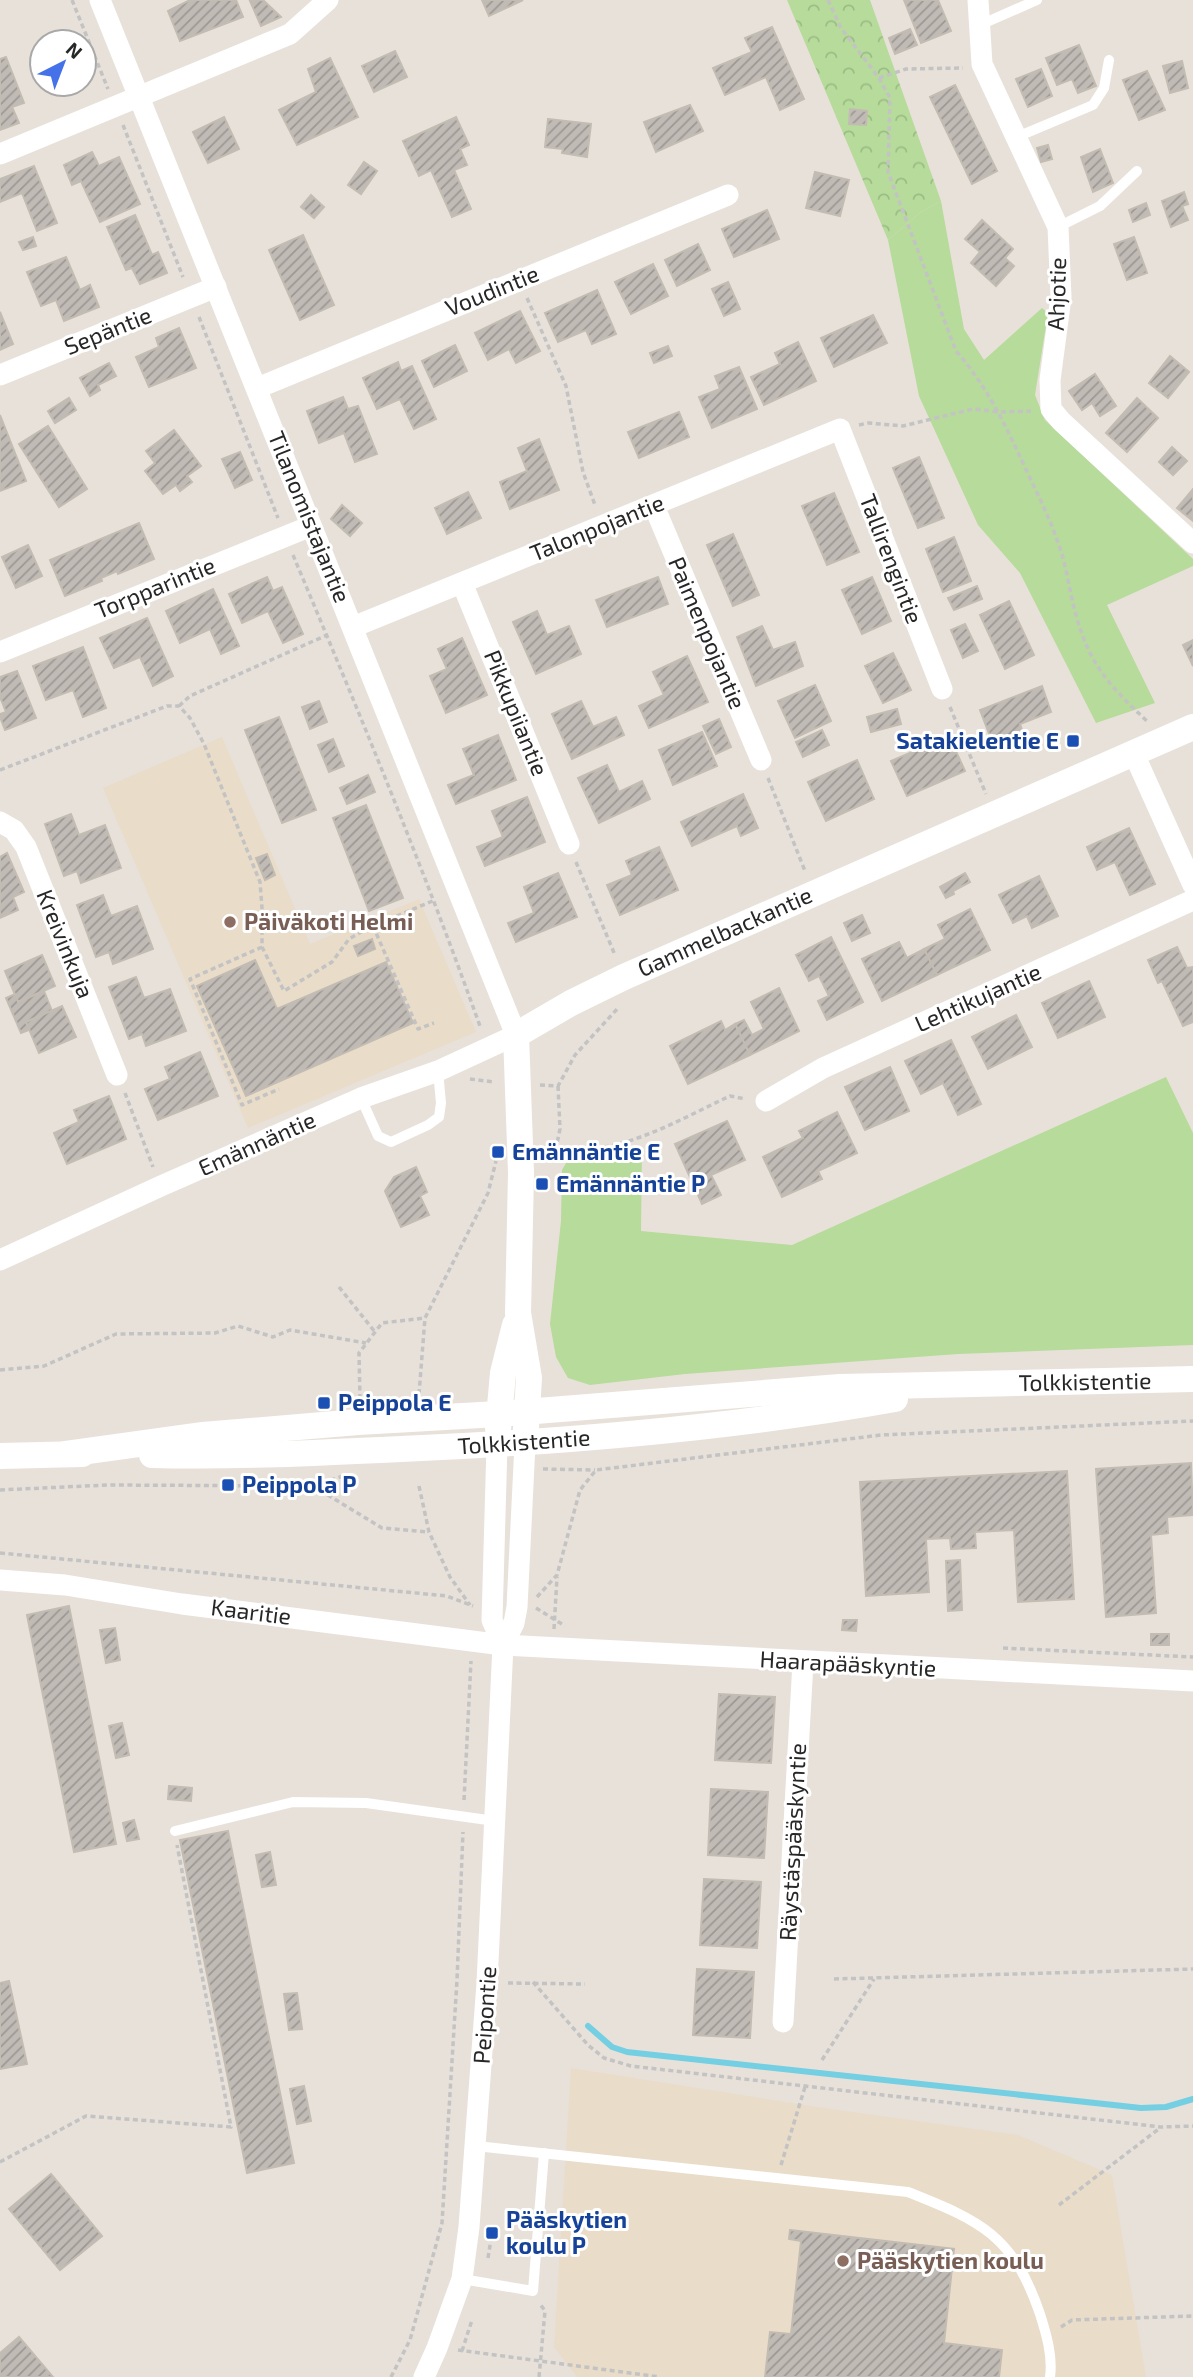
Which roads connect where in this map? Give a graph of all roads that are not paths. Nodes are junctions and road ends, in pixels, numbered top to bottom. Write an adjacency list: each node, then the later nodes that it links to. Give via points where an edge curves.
1 (100, 0): 7 (street, Tilanomistajantie)
2 (328, 0): 7 (street, via 290,34)
3 (978, 0): 5 (street, Ahjotie)
4 (1037, 0): 5 (lane)
5 (979, 25): 8 (street, Ahjotie, via 982,64)
6 (1109, 60): 8 (lane, via 1104,88 1093,105)
7 (139, 98): 9 (street); 13 (street, Tilanomistajantie)
8 (1017, 137): 12 (street, Ahjotie)
9 (0, 154)
10 (1138, 171): 12 (lane, via 1100,206)
11 (728, 195): 15 (street, Voudintie)
12 (1058, 228): 19 (street, Ahjotie, via 1061,298 1050,380 1051,409)
13 (216, 287): 14 (street, Sepäntie); 15 (street, Tilanomistajantie)
14 (0, 375)
15 (257, 388): 18 (street, Tilanomistajantie)
16 (840, 429): 17 (street, Talonpojantie); 23 (street, Tallirengintie)
17 (654, 506): 20 (street, Talonpojantie); 26 (street, Paimenpojantie)
18 (312, 526): 21 (street, Tilanomistajantie); 22 (street, Torpparintie)
19 (1193, 543)
20 (462, 583): 21 (street, Talonpojantie); 28 (street, Pikkupiiantie)
21 (354, 627): 31 (street, Tilanomistajantie)
22 (0, 652)
23 (942, 689)
24 (1193, 727): 25 (street, Gammelbackantie)
25 (1134, 754): 29 (street); 31 (street, Gammelbackantie, via 624,977)
26 (761, 760)
27 (0, 822): 33 (street, Kreivinkuja, via 14,830 26,847)
28 (569, 844)
29 (1193, 886)
30 (1193, 900): 35 (street, Lehtikujantie, via 823,1068)
31 (516, 1035): 32 (street, Emännäntie); 37 (street, via 502,1086 521,1173)
32 (438, 1071): 34 (street, Emännäntie); 34 (lane, via 439,1117 391,1142 379,1136)
33 (117, 1075)
34 (361, 1098): 36 (street, Emännäntie)
35 (766, 1101)
36 (0, 1260)
37 (518, 1313): 40 (street, via 529,1378); 41 (street)
38 (1193, 1379): 39 (street, Tolkkistentie)
39 (978, 1384): 40 (street, Tolkkistentie, via 840,1387); 42 (street, Tolkkistentie, via 714,1425)
40 (526, 1412): 41 (street, Tolkkistentie); 42 (street)
41 (498, 1414): 43 (street); 44 (street, Tolkkistentie, via 203,1435)
42 (525, 1444): 43 (street, Tolkkistentie); 47 (street, Peipontie, via 522,1606)
43 (497, 1445): 44 (street, Tolkkistentie, via 204,1456); 47 (street, Peipontie, via 492,1620)
44 (66, 1454): 45 (street, Tolkkistentie)
45 (0, 1456)
46 (0, 1580): 47 (street, Kaaritie)
47 (503, 1646): 48 (street, Haarapääskyntie); 50 (street, Peipontie)
48 (803, 1662): 49 (street, Haarapääskyntie); 52 (street, Räystäspääskyntie)
49 (1193, 1681)
50 (495, 1821): 51 (lane, via 366,1803 293,1802); 53 (street, Peipontie)
51 (175, 1831)
52 (783, 2022)
53 (477, 2146): 54 (lane); 55 (street, Peipontie)
54 (544, 2153): 55 (lane, via 533,2291); 57 (lane, via 908,2192 953,2210 992,2233 1011,2253 1031,2288 1047,2335)
55 (462, 2279): 56 (street, Peipontie)
56 (424, 2377)
57 (1050, 2377)

